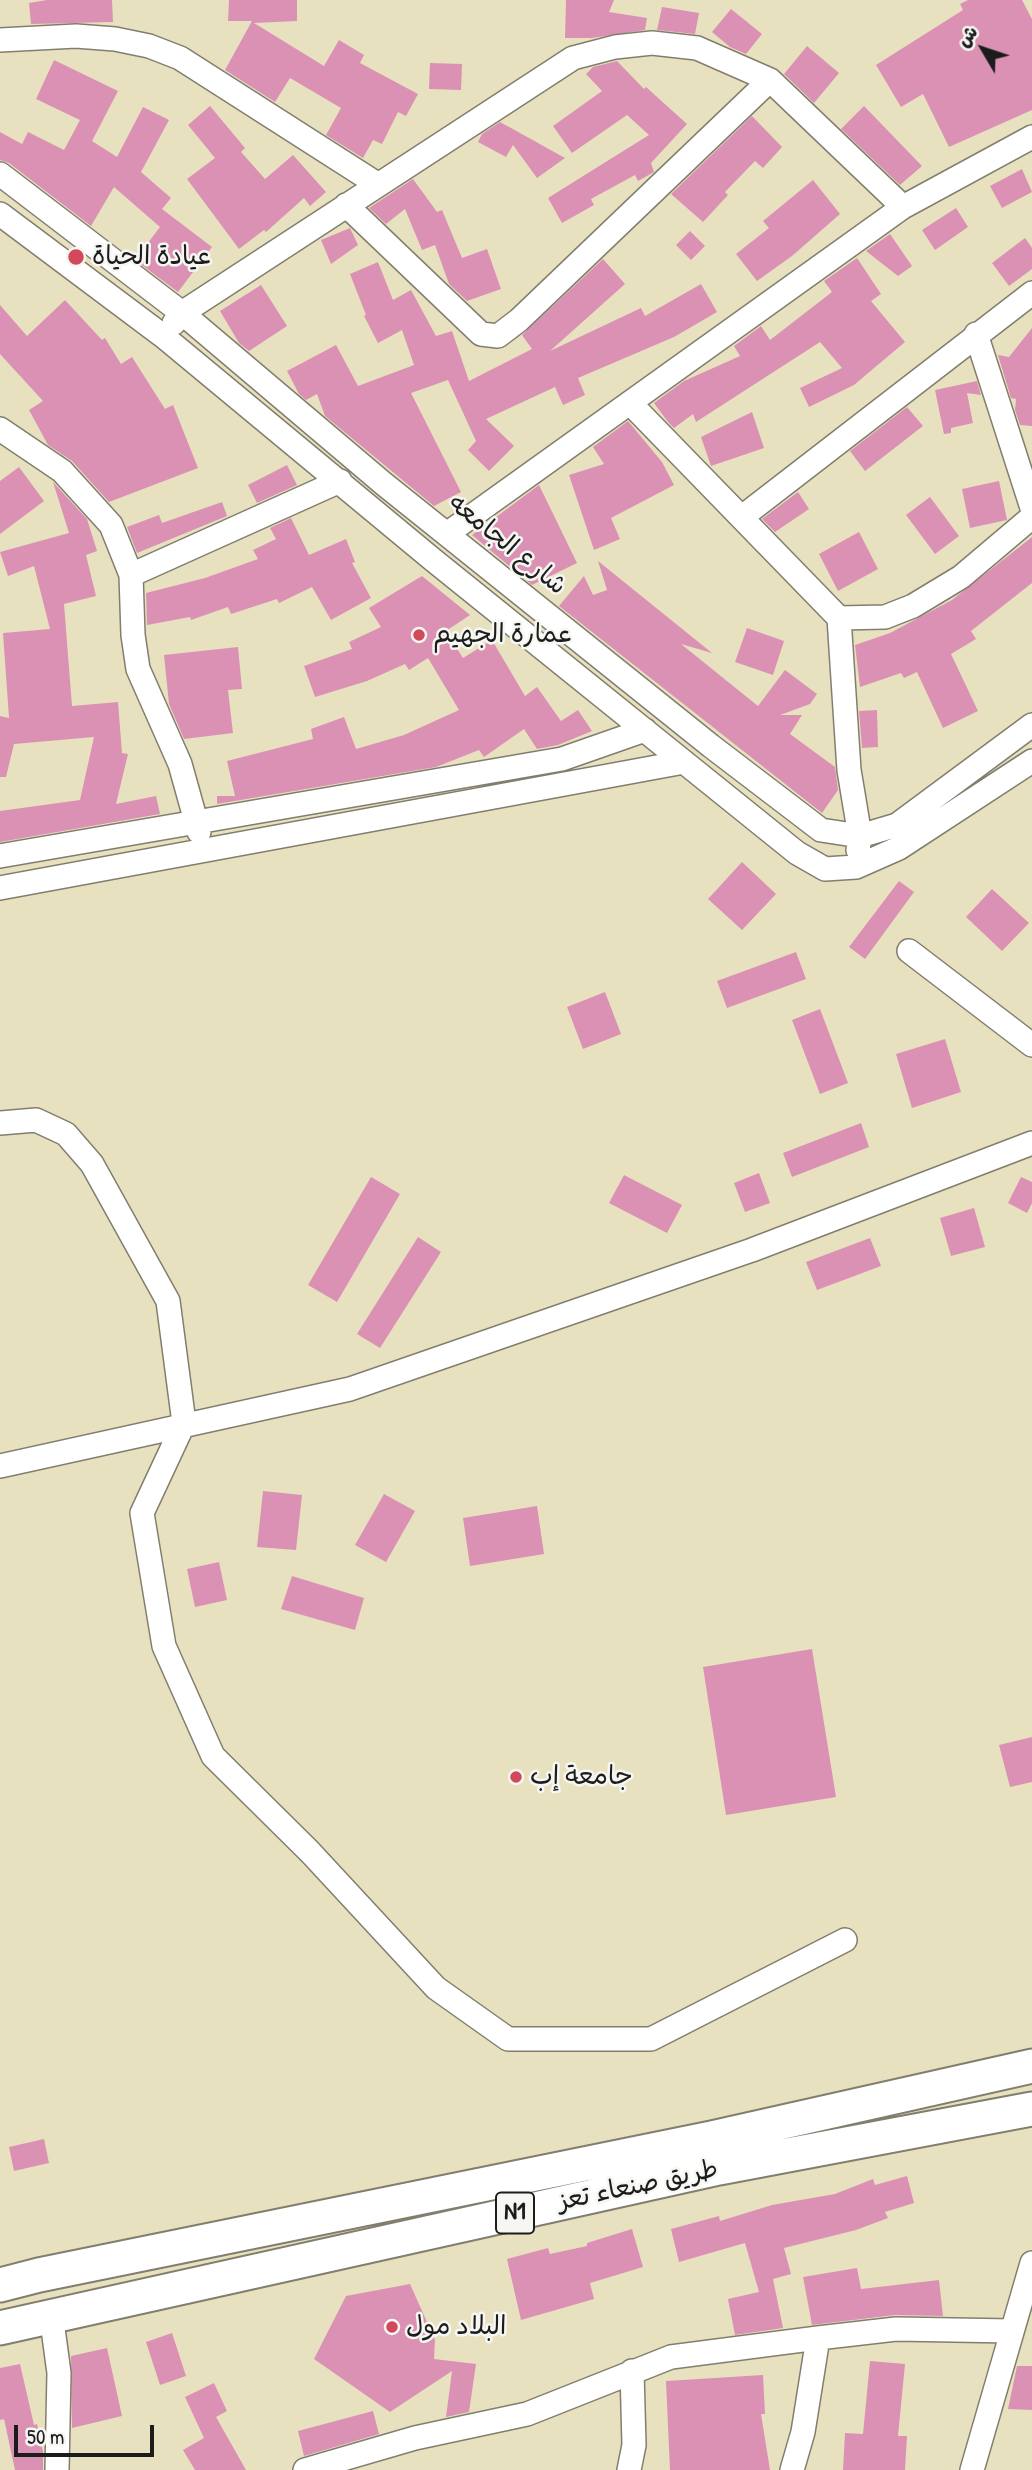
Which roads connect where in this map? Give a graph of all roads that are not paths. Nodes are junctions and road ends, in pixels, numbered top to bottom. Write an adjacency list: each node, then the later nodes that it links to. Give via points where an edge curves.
1 (0, 40): 5 (street, via 76,36 149,46 180,58)
2 (770, 80): 5 (street, via 698,48 652,43 573,58); 6 (street, via 498,336 481,334); 7 (street)
3 (1032, 137): 7 (street)
4 (0, 174): 10 (street, شارع الجامعه)
5 (377, 184): 6 (street)
6 (346, 205): 10 (street)
7 (903, 207): 13 (street)
8 (0, 214): 12 (street)
9 (1032, 293): 11 (street)
10 (182, 313): 12 (street); 19 (street, شارع الجامعه)
11 (976, 334): 16 (street); 17 (street)
12 (163, 336): 15 (street)
13 (630, 403): 17 (street); 19 (street)
14 (0, 429): 20 (street, via 62,471 89,497 111,525)
15 (340, 481): 20 (street); 23 (street)
16 (1032, 508)
17 (742, 517): 21 (street)
18 (1032, 517): 21 (street, via 961,577 914,606 885,617)
19 (448, 533): 27 (street, شارع الجامعه, via 821,830)
20 (131, 575): 26 (street, via 138,669 180,764)
21 (839, 618): 27 (street, via 849,770)
22 (1032, 725): 27 (street, شارع الجامعه, via 897,825)
23 (645, 730): 25 (street); 26 (street, via 562,759)
24 (1032, 761): 30 (street, via 899,848)
25 (684, 762): 28 (street); 30 (street, via 797,853 825,869)
26 (194, 820): 28 (street); 29 (street)
27 (860, 836): 30 (street)
28 (208, 850): 31 (street)
29 (0, 856)
30 (856, 867)
31 (0, 888)
32 (909, 951): 33 (street)
33 (1032, 1045)
34 (0, 1123): 36 (street, via 36,1120 66,1134 92,1164 168,1301)
35 (1032, 1143): 36 (street, via 752,1250 350,1389)
36 (184, 1423): 37 (street); 38 (street, via 142,1513 164,1646 213,1756 436,1988 508,2039 651,2039)
37 (0, 1466)
38 (845, 1940)
39 (1032, 2066): 42 (highway, طريق صنعاء تعز / N1)
40 (1032, 2109): 43 (highway, طريق صنعاء تعز / N1, via 719,2168)
41 (1032, 2263): 45 (street)
42 (0, 2285)
43 (51, 2314): 44 (highway, طريق صنعاء تعز / N1); 48 (street, via 59,2373)
44 (0, 2328)
45 (1012, 2331): 46 (street, via 896,2329); 52 (street)
46 (818, 2338): 47 (street, via 671,2357); 51 (street)
47 (632, 2371): 49 (street, via 527,2414 415,2438); 50 (street, via 634,2445)
48 (57, 2470)
49 (305, 2470)
50 (629, 2470)
51 (793, 2470)
52 (972, 2470)

